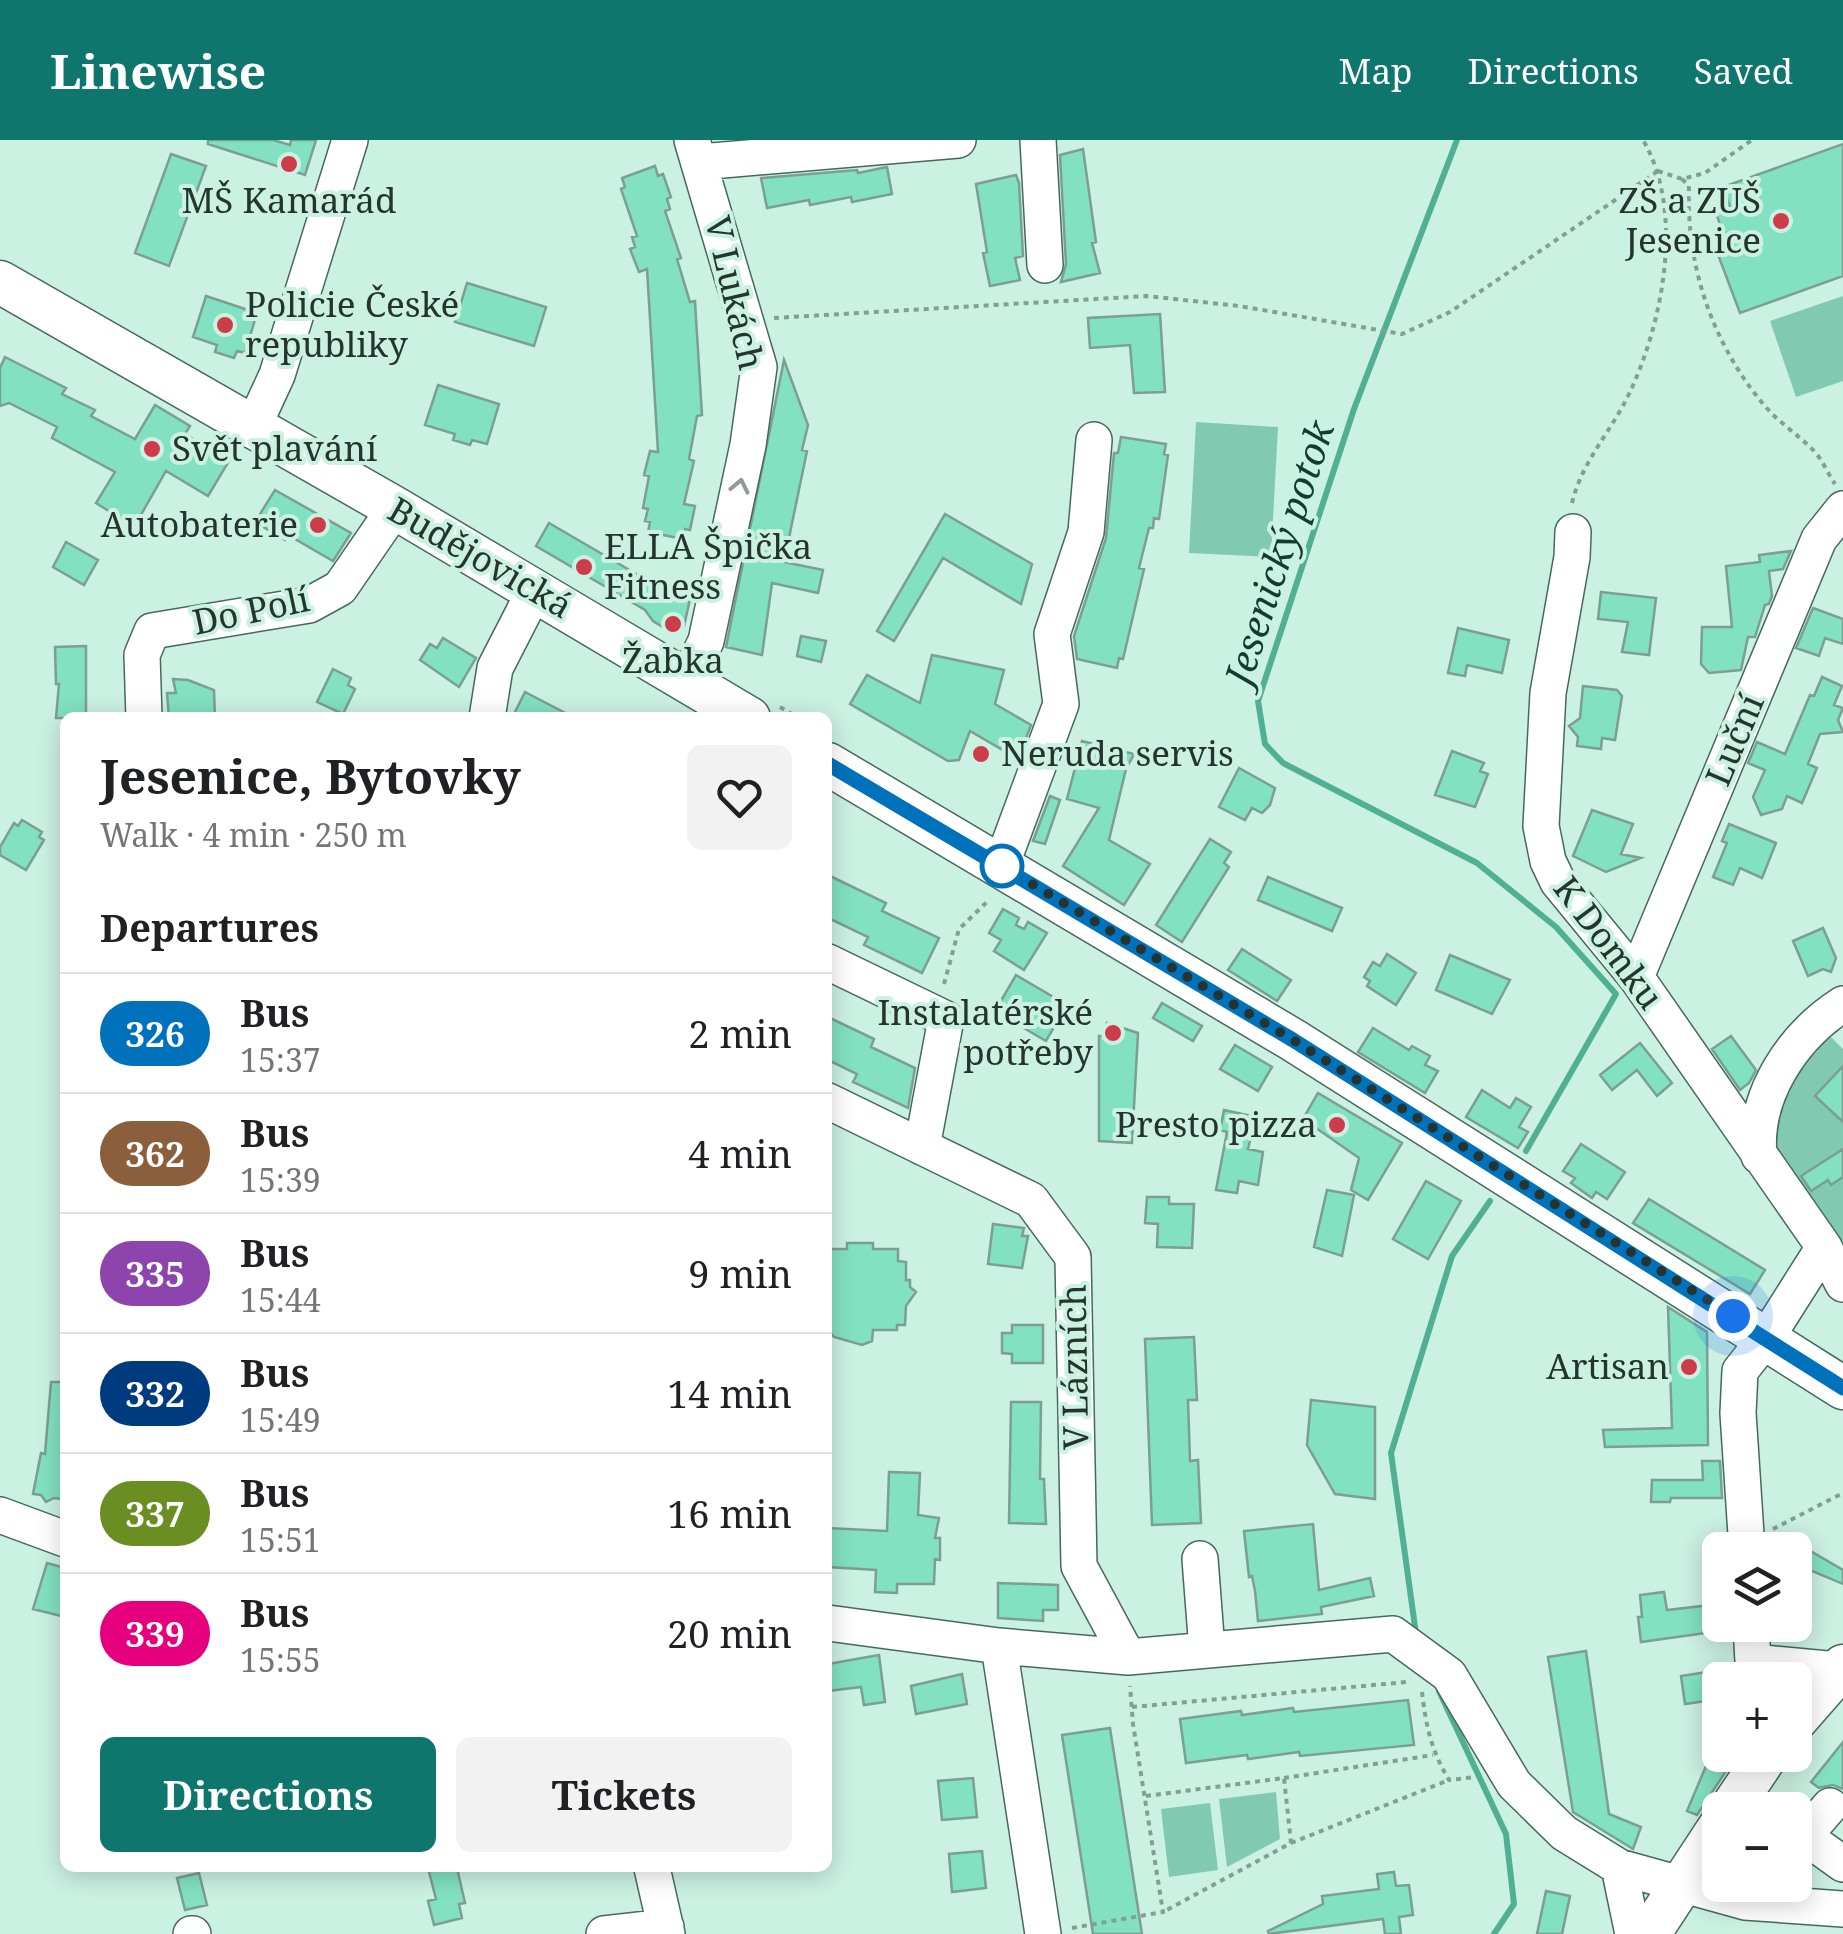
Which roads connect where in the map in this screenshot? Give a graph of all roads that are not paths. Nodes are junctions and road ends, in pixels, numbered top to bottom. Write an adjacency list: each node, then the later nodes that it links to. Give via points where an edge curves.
1 (350, 140): 7 (street, via 277,375)
2 (958, 140): 4 (street)
3 (1038, 140): 5 (street)
4 (696, 151): 13 (street, V Lukách, one-way to 4, via 706,641 758,367)
5 (1045, 265)
6 (0, 282): 7 (main road, Budějovická)
7 (253, 427): 10 (main road, Budějovická)
8 (1094, 440): 18 (street, via 1086,532 1052,634 1061,704)
9 (1840, 498): 20 (street, Luční)
10 (395, 508): 12 (main road, Budějovická); 14 (street, Do Polí, via 340,588 309,605 152,631 142,655)
11 (1573, 532): 20 (street, K Domku, via 1548,693 1543,846 1558,882)
12 (535, 590): 13 (main road, Budějovická); 15 (street, via 495,668)
13 (687, 680): 16 (main road, Budějovická)
14 (144, 712)
15 (489, 712)
16 (739, 712)
17 (832, 766): 18 (main road)
18 (1008, 870): 27 (main road)
19 (832, 964): 23 (street, via 946,1019)
20 (1636, 978): 24 (street, K Domku)
21 (1838, 1018): 24 (street, via 1805,1034 1769,1089 1758,1120)
22 (832, 1103): 23 (street, V Lázních)
23 (922, 1147): 36 (street, V Lázních, via 1032,1200 1072,1257 1080,1566)
24 (1759, 1157): 25 (street, K Domku)
25 (1824, 1248): 26 (street, K Domku); 27 (street)
26 (1843, 1284)
27 (1766, 1337): 28 (main road); 30 (street, via 1737,1384)
28 (1843, 1388)
29 (0, 1514): 31 (street)
30 (1746, 1532)
31 (60, 1537)
32 (1200, 1559): 35 (street)
33 (832, 1624): 34 (street)
34 (999, 1646): 36 (street); 48 (street)
35 (1207, 1650): 36 (street); 43 (street, via 1393,1634 1449,1675 1514,1784 1564,1834)
36 (1128, 1657)
37 (1840, 1668): 38 (street); 39 (main road)
38 (1812, 1669)
39 (1812, 1701)
40 (1830, 1806): 42 (street, via 1804,1836)
41 (1702, 1855): 45 (main road)
42 (1843, 1864)
43 (1619, 1867): 45 (street); 50 (street)
44 (653, 1872): 47 (street)
45 (1684, 1884): 46 (street, via 1745,1902); 51 (main road)
46 (1843, 1910)
47 (666, 1931): 49 (street)
48 (1043, 1933)
49 (604, 1934)
50 (1633, 1934)
51 (1649, 1934)

